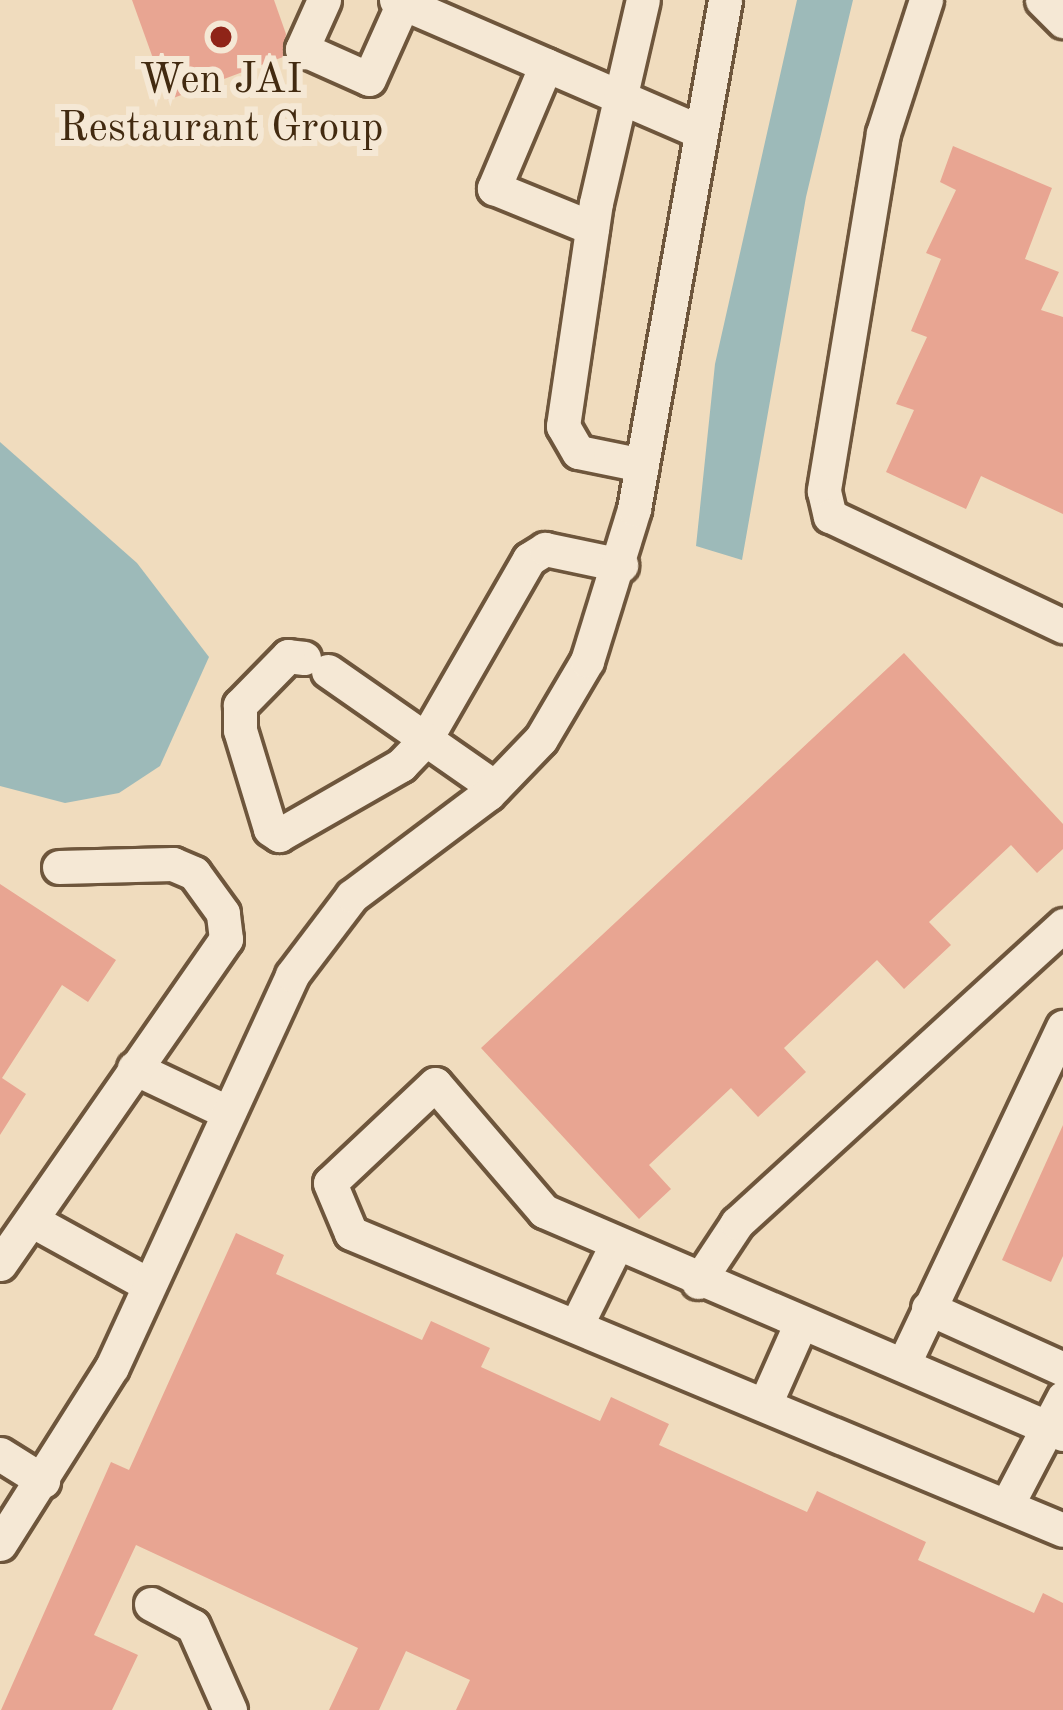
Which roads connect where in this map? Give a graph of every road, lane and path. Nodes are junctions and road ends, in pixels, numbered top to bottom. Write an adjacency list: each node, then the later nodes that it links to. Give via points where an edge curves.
1 (324, 0): 6 (street, via 302,50 369,80)
2 (643, 0): 9 (street)
3 (724, 0): 10 (street)
4 (926, 0): 14 (street, via 884,134 824,490 830,516)
5 (1042, 0): 7 (street)
6 (399, 2): 8 (street)
7 (1063, 21)
8 (546, 64): 9 (street); 11 (street, via 494,188)
9 (619, 96): 10 (street); 11 (street)
10 (699, 131): 12 (street)
11 (592, 228): 12 (street, via 563,426 578,452)
12 (642, 465): 13 (street)
13 (621, 565): 15 (street, via 545,549 529,559); 16 (street, via 587,661 542,739)
14 (1063, 626)
15 (425, 740): 15 (street, via 401,765 279,835 270,830 240,705 288,656 316,664); 16 (street)
16 (494, 787): 21 (street, via 352,896 292,974)
17 (59, 867): 20 (street, via 173,864 194,873 223,913 226,939)
18 (1063, 925): 25 (street, via 737,1223)
19 (1063, 1027): 27 (street)
20 (134, 1067): 21 (street); 22 (street)
21 (227, 1112): 26 (street)
22 (33, 1221): 24 (street); 26 (street)
23 (616, 1244): 25 (street); 29 (street); 29 (street, via 544,1211 434,1084 330,1183 351,1233)
24 (0, 1264)
25 (698, 1282): 28 (street)
26 (149, 1285): 35 (street, via 112,1367)
27 (928, 1308): 30 (street); 31 (street)
28 (800, 1325): 30 (street); 32 (street)
29 (576, 1326): 32 (street)
30 (904, 1363): 33 (street)
31 (1063, 1369)
32 (765, 1404): 36 (street)
33 (1058, 1420): 36 (street)
34 (0, 1454): 35 (street)
35 (43, 1481): 38 (street)
36 (1007, 1504): 37 (street)
37 (1063, 1530)
38 (0, 1544)
39 (151, 1604): 40 (street, via 193,1625)
40 (230, 1710)

